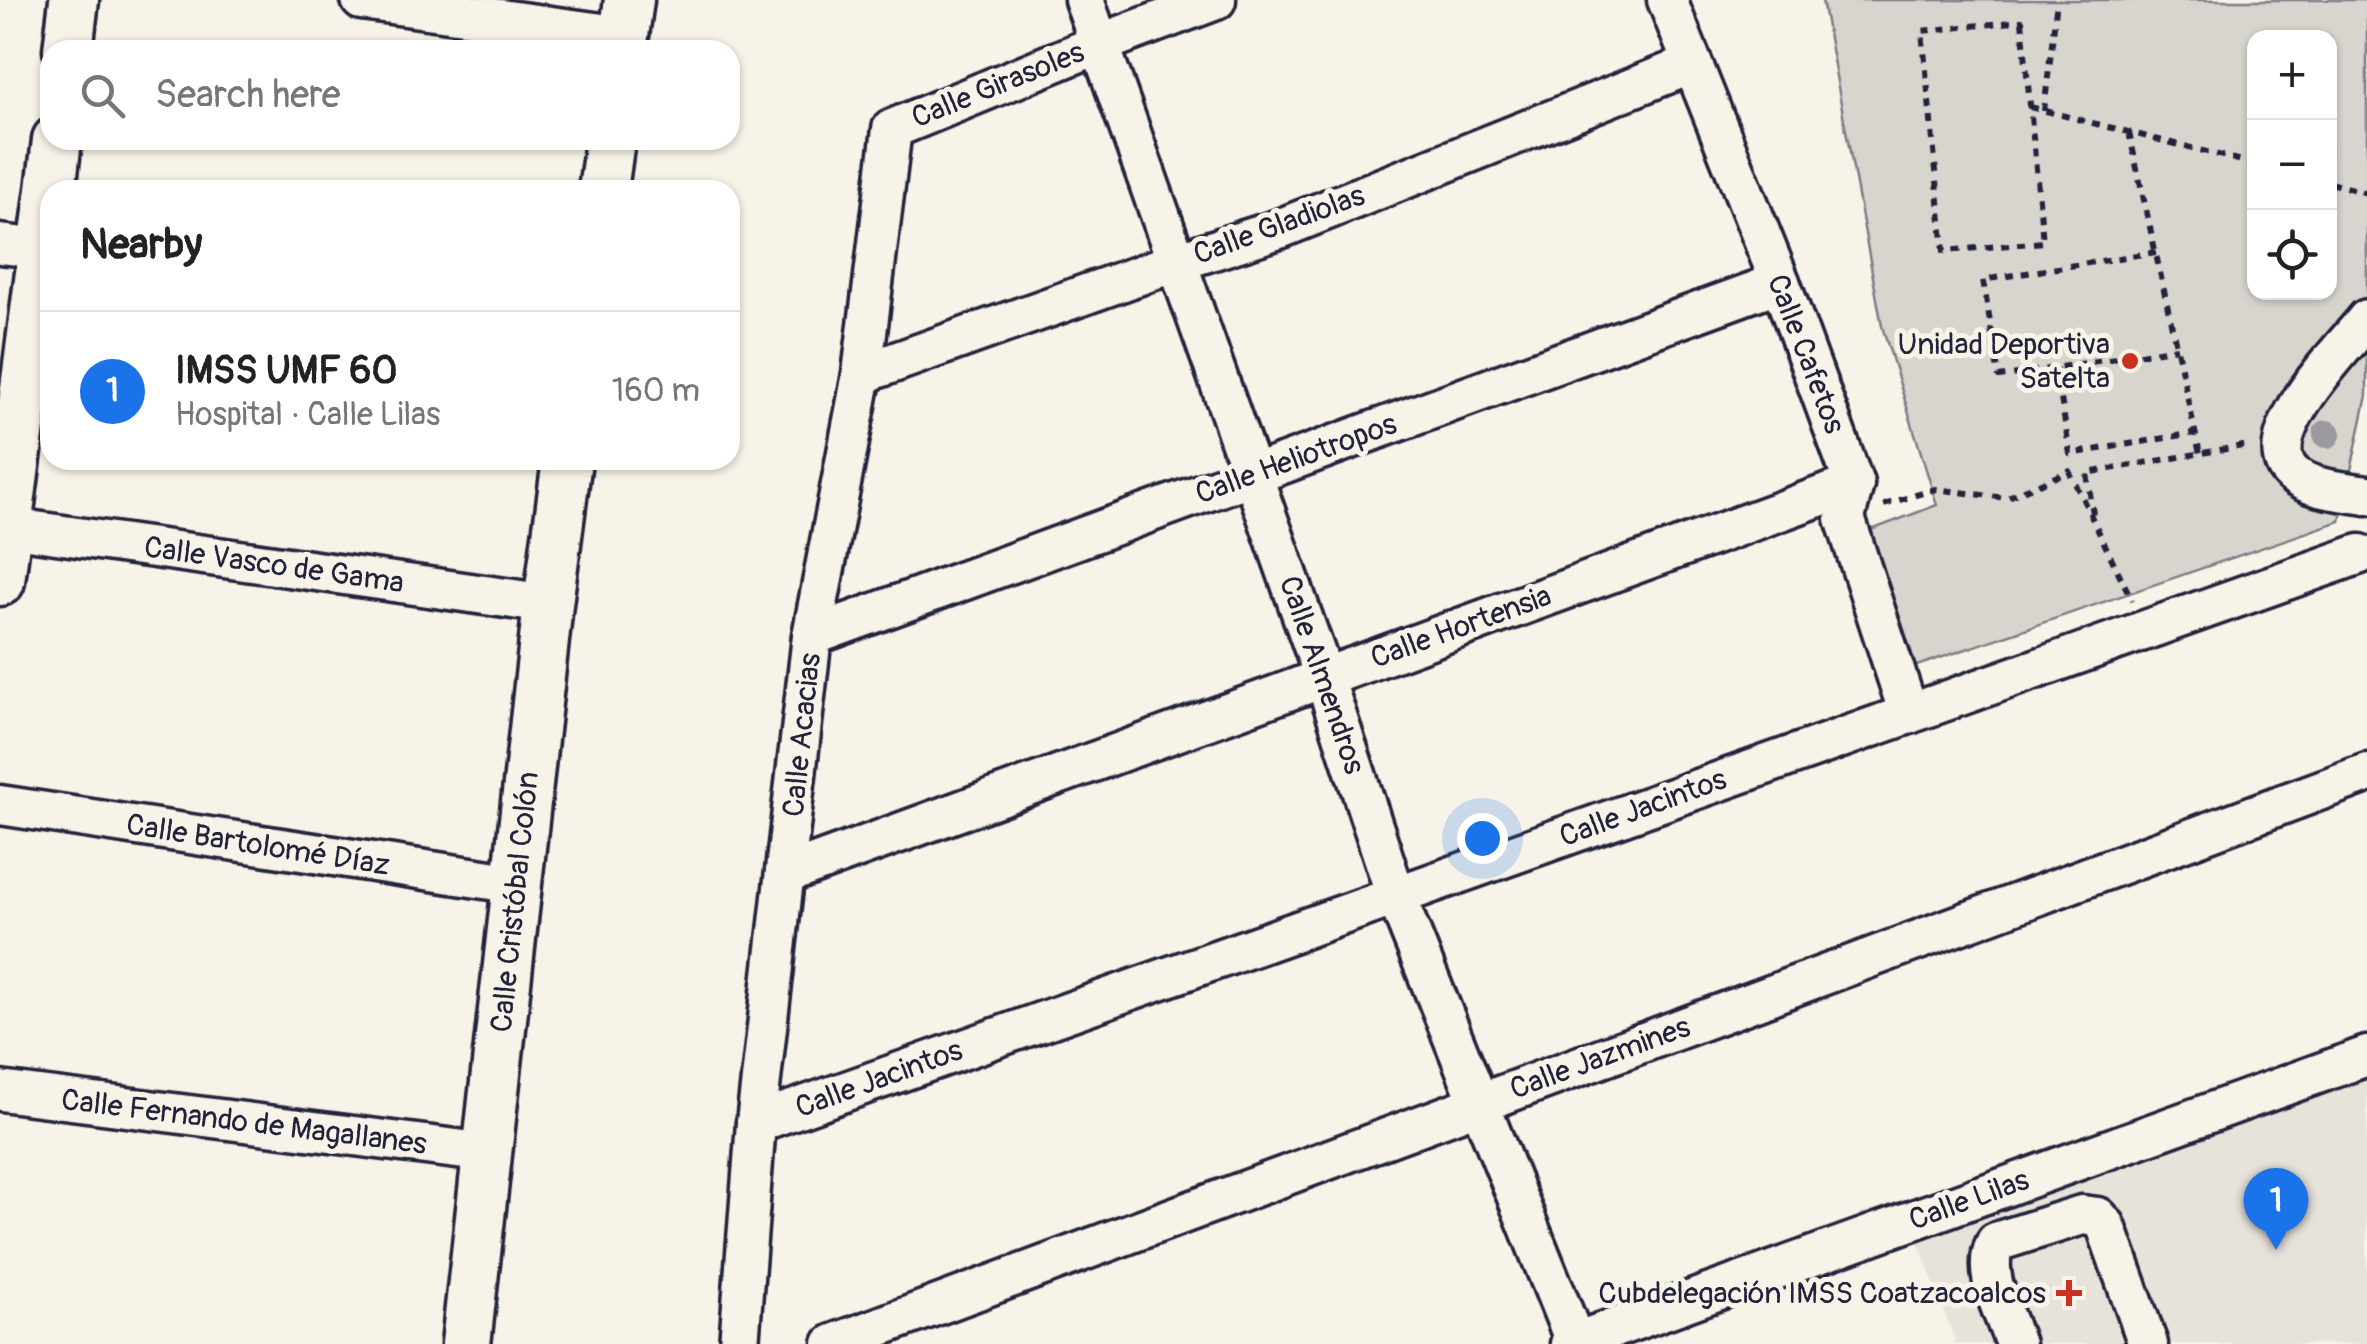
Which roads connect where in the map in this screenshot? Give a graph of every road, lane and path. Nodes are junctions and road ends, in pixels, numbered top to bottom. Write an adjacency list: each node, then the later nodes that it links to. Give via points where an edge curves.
1 (74, 0): 8 (main road)
2 (361, 0): 7 (street)
3 (1084, 0): 9 (street, Calle Almendros)
4 (1216, 0): 9 (street, Calle Girasoles)
5 (1667, 0): 10 (street, Calle Cafetos)
6 (2057, 0): 12 (path)
7 (625, 29)
8 (69, 40)
9 (1099, 44): 13 (street, Calle Girasoles); 25 (street, Calle Almendros)
10 (1692, 64): 25 (street, Calle Gladiolas, via 1279,229); 26 (street, Calle Cafetos)
11 (2030, 107): 11 (path, via 2022,21 1922,31 1944,251 2044,242); 12 (path)
12 (2044, 110): 14 (path)
13 (892, 129): 30 (street, Calle Acacias)
14 (2129, 132): 17 (path); 24 (path)
15 (56, 150): 18 (main road)
16 (609, 150): 19 (main road)
17 (2247, 162)
18 (52, 180)
19 (605, 180)
20 (2337, 185): 21 (path)
21 (2367, 193)
22 (40, 222): 23 (main road)
23 (31, 248): 40 (main road)
24 (2156, 252): 28 (path); 29 (path, via 1984,280 1999,378)
25 (1176, 262): 30 (street, Calle Gladiolas); 35 (street, Calle Almendros)
26 (1780, 282): 35 (street, Calle Heliotropos); 37 (street, Calle Cafetos)
27 (2367, 318): 33 (street, via 2294,409)
28 (2177, 348): 29 (path); 31 (path)
29 (2056, 368): 31 (path, via 2070,454)
30 (862, 374): 45 (street, Calle Acacias)
31 (2196, 433): 32 (path)
32 (2200, 454): 33 (path, via 2243,446); 39 (path, via 2087,473)
33 (2282, 456): 36 (street, via 2292,473 2313,484)
34 (566, 470): 43 (main road, Calle Cristóbal Colón)
35 (1252, 476): 45 (street, Calle Heliotropos); 46 (street, Calle Almendros)
36 (2367, 496)
37 (1849, 501): 39 (path, via 1935,489 2006,498 2069,471); 46 (street, Calle Hortensia); 47 (street, Calle Cafetos)
38 (2367, 514): 41 (street)
39 (2094, 520): 44 (path)
40 (4, 526): 42 (main road); 43 (street, Calle Vasco de Gama)
41 (2363, 564): 44 (street, Calle Jacintos)
42 (0, 581)
43 (548, 604): 51 (main road, Calle Cristóbal Colón)
44 (2148, 629): 47 (street, Calle Jacintos)
45 (812, 636): 50 (street, Calle Acacias)
46 (1324, 678): 50 (street, Calle Hortensia); 52 (street, Calle Almendros)
47 (1910, 714): 52 (street, Calle Jacintos)
48 (2367, 773): 55 (street, Calle Jazmines)
49 (0, 806): 51 (street, Calle Bartolomé Díaz)
50 (786, 874): 56 (street, Calle Acacias)
51 (517, 884): 57 (main road, Calle Cristóbal Colón)
52 (1396, 896): 55 (street, Calle Almendros); 56 (street, Calle Jacintos)
53 (2367, 1056): 58 (street, Calle Lilas)
54 (0, 1092): 57 (street, Calle Fernando de Magallanes)
55 (1480, 1103): 58 (street, Calle Almendros); 61 (street, Calle Jazmines)
56 (756, 1123): 60 (street, Calle Acacias)
57 (488, 1153): 59 (main road, Calle Cristóbal Colón)
58 (1574, 1343)
59 (466, 1344)
60 (739, 1344)
61 (833, 1344)
62 (2015, 1344): 63 (street, via 1989,1255 1996,1242 2082,1215 2106,1226)
63 (2148, 1344)

